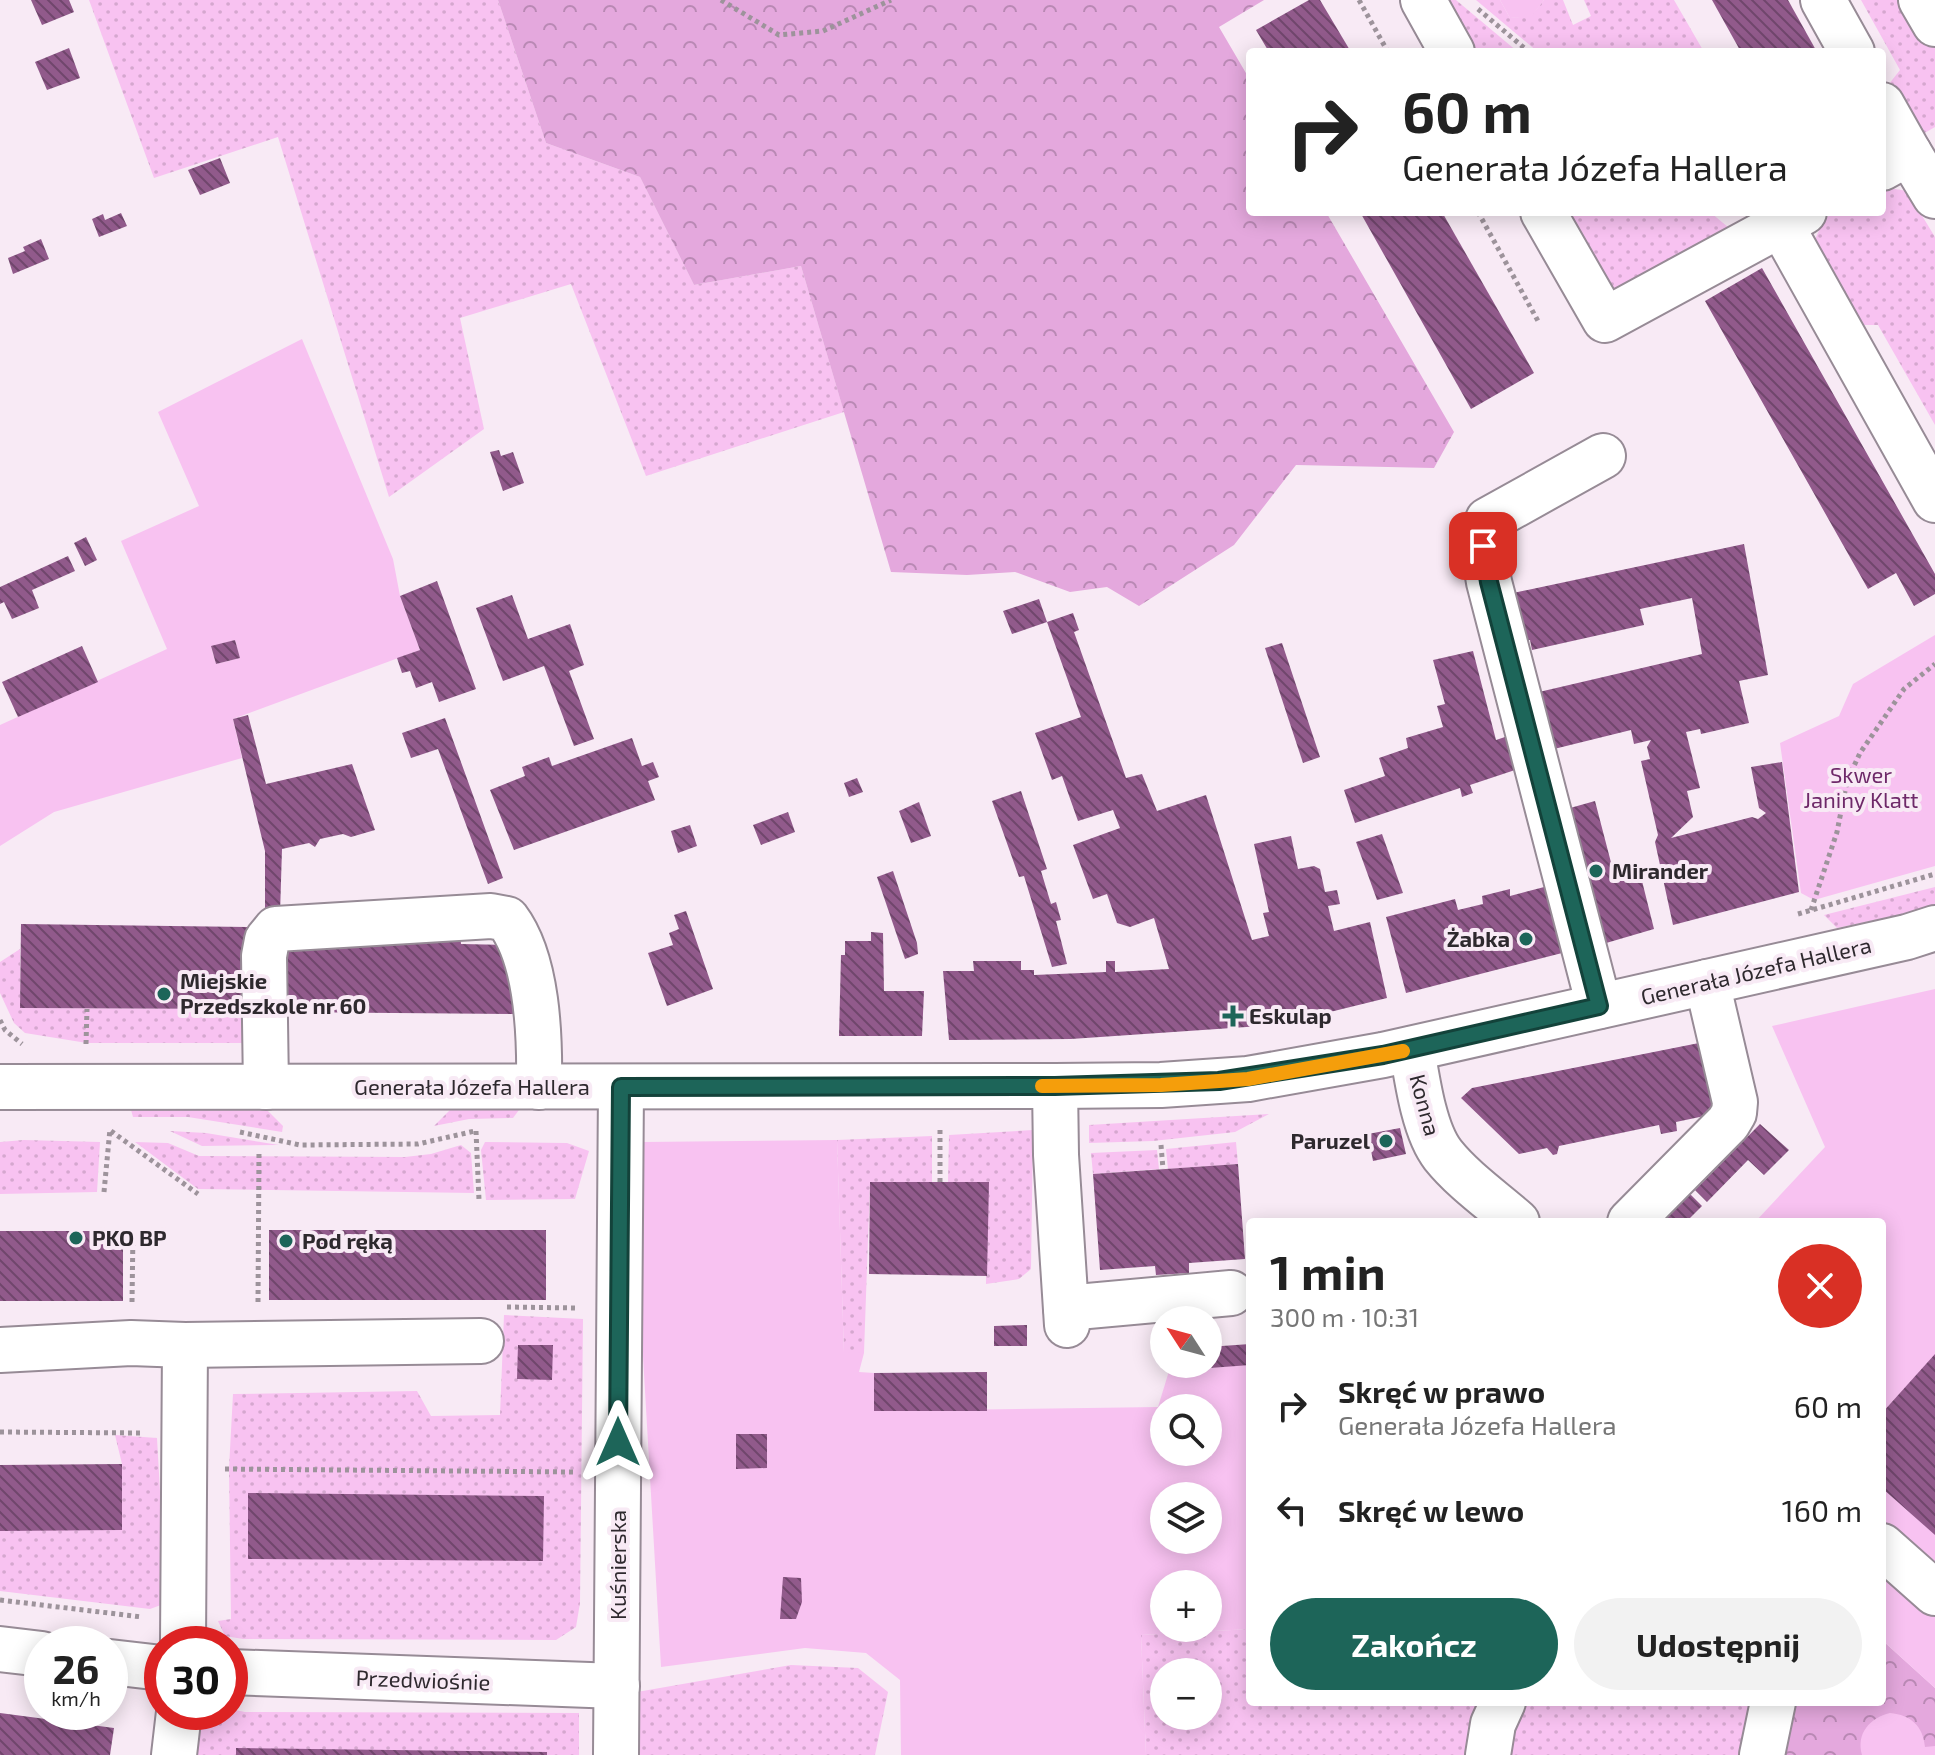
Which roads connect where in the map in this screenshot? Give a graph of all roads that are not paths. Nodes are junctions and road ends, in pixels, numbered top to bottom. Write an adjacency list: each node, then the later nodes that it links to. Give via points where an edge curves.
1 (1423, 0): 5 (street)
2 (1823, 0): 6 (street)
3 (1921, 0): 4 (street)
4 (1935, 24)
5 (1450, 48)
6 (1850, 48)
7 (1886, 122): 8 (street)
8 (1895, 160): 9 (street)
9 (1935, 196)
10 (1545, 216): 11 (street, via 1605,320)
11 (1792, 219): 13 (street)
12 (1603, 456): 16 (street, via 1488,520 1483,546)
13 (1935, 500)
14 (1935, 928): 15 (street, Generała Józefa Hallera)
15 (1707, 982): 16 (street, Generała Józefa Hallera); 24 (street, via 1734,1113)
16 (1599, 1006): 17 (street, Generała Józefa Hallera)
17 (1412, 1049): 18 (street, Generała Józefa Hallera, via 1248,1079); 23 (street, Konna, via 1437,1146)
18 (1055, 1086): 22 (street, Generała Józefa Hallera); 25 (street, via 1067,1316)
19 (0, 1087): 20 (street, Generała Józefa Hallera)
20 (266, 1087): 21 (street, Generała Józefa Hallera); 21 (street, via 264,956 276,929 491,916 507,919 517,933 538,1006)
21 (539, 1087): 22 (street, Generała Józefa Hallera)
22 (621, 1087): 35 (street, Kuśnierska)
23 (1512, 1218)
24 (1634, 1218)
25 (1231, 1293)
26 (481, 1341): 27 (street)
27 (185, 1345): 28 (street); 31 (street, via 186,1428)
28 (0, 1350)
29 (1886, 1550): 30 (street)
30 (1935, 1593)
31 (168, 1626)
32 (0, 1649): 33 (street)
33 (24, 1652)
34 (248, 1673): 35 (street, Przedwiośnie)
35 (617, 1686): 40 (street, Kuśnierska)
36 (1501, 1706): 41 (street)
37 (1772, 1706): 42 (street)
38 (177, 1730): 39 (street)
39 (174, 1755)
40 (616, 1755)
41 (1488, 1755)
42 (1762, 1755)

